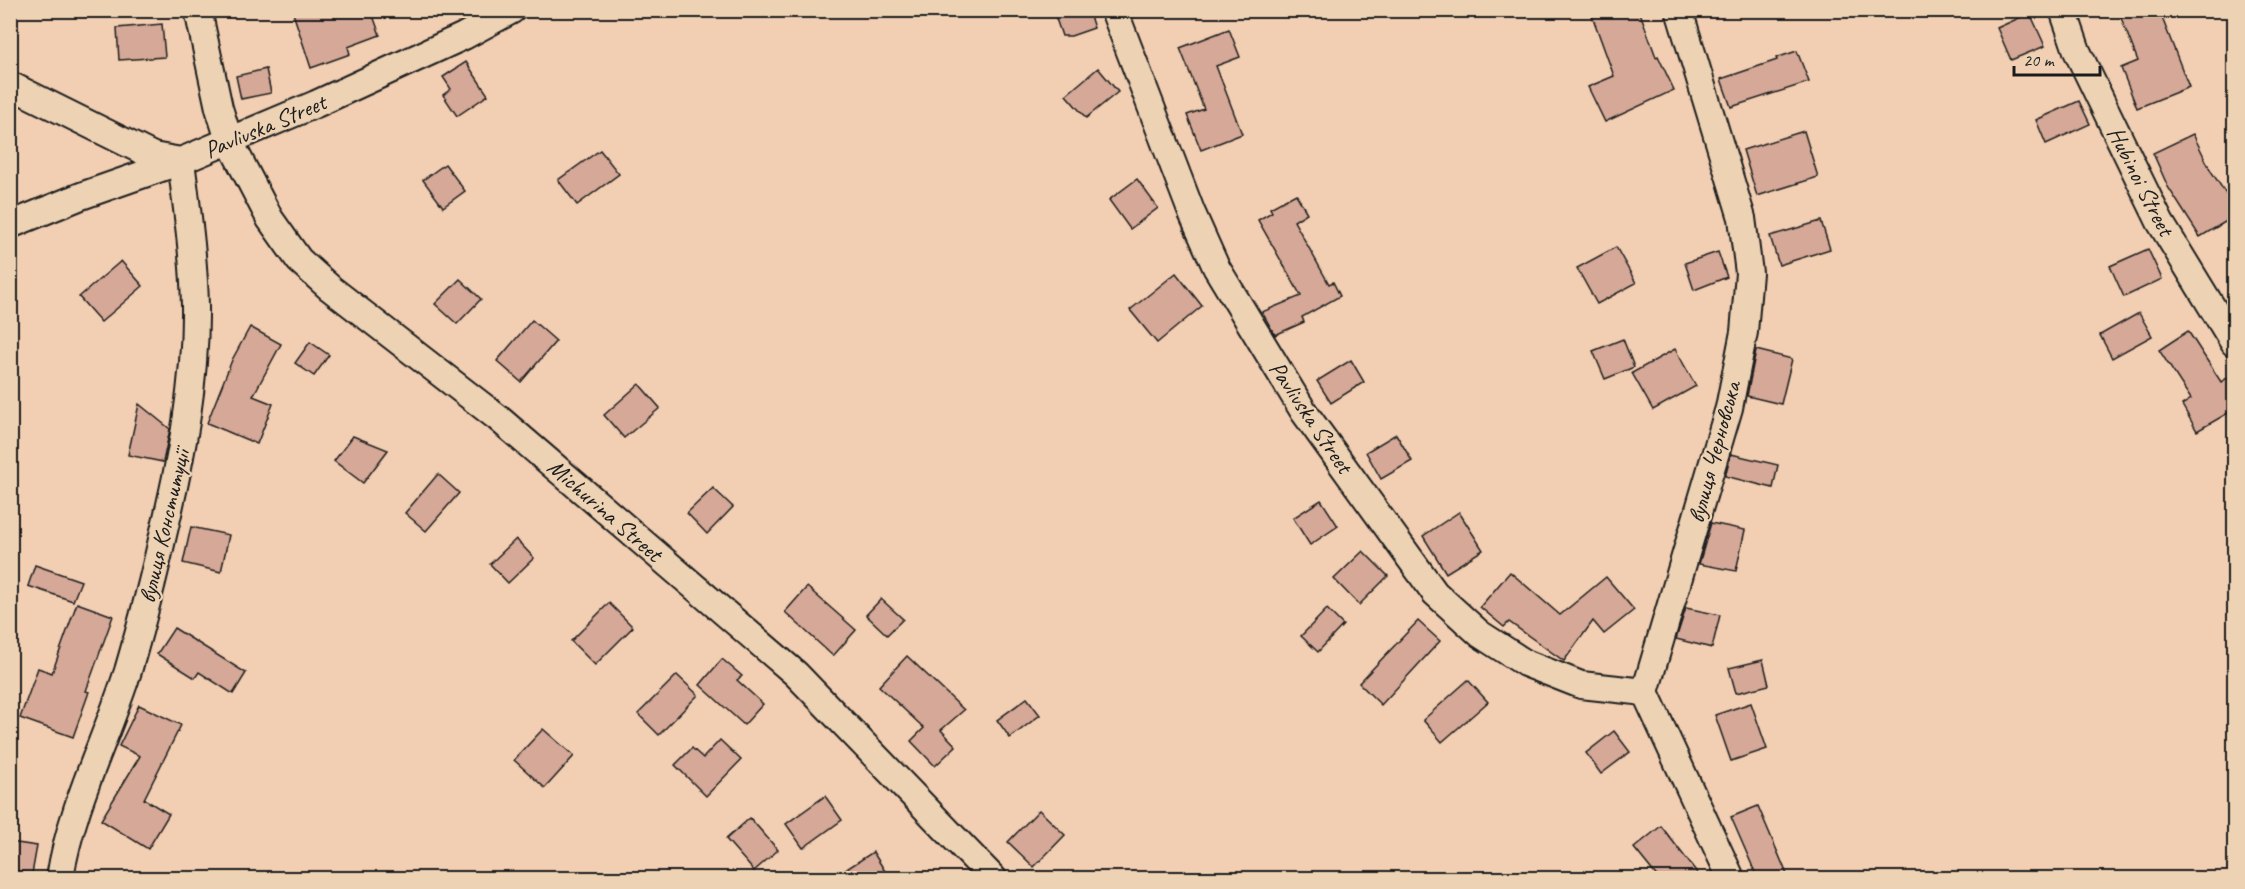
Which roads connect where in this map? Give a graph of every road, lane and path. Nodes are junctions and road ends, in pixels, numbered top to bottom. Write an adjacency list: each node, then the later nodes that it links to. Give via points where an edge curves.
1 (198, 10): 7 (street, via 219,108)
2 (512, 10): 7 (street, Pavlivska Street, via 338,95)
3 (1114, 10): 11 (street, Pavlivska Street, via 1216,267 1304,412 1435,593 1480,634 1525,663 1581,685)
4 (1679, 10): 11 (street, вулиця Черновська, via 1743,218 1749,273 1744,332 1729,408)
5 (2063, 10): 10 (street, Hubinoi Street, via 2077,51 2160,222)
6 (10, 86): 8 (street, via 153,156)
7 (230, 140): 8 (street, Pavlivska Street); 13 (street, Michurina Street, via 270,219 299,260 498,418 796,674)
8 (181, 161): 9 (street, Pavlivska Street); 12 (street, вулиця Конституції, via 195,307 182,448 149,597 127,674 78,810)
9 (10, 225)
10 (2235, 343)
11 (1645, 692): 14 (street)
12 (60, 879)
13 (993, 879)
14 (1731, 879)

